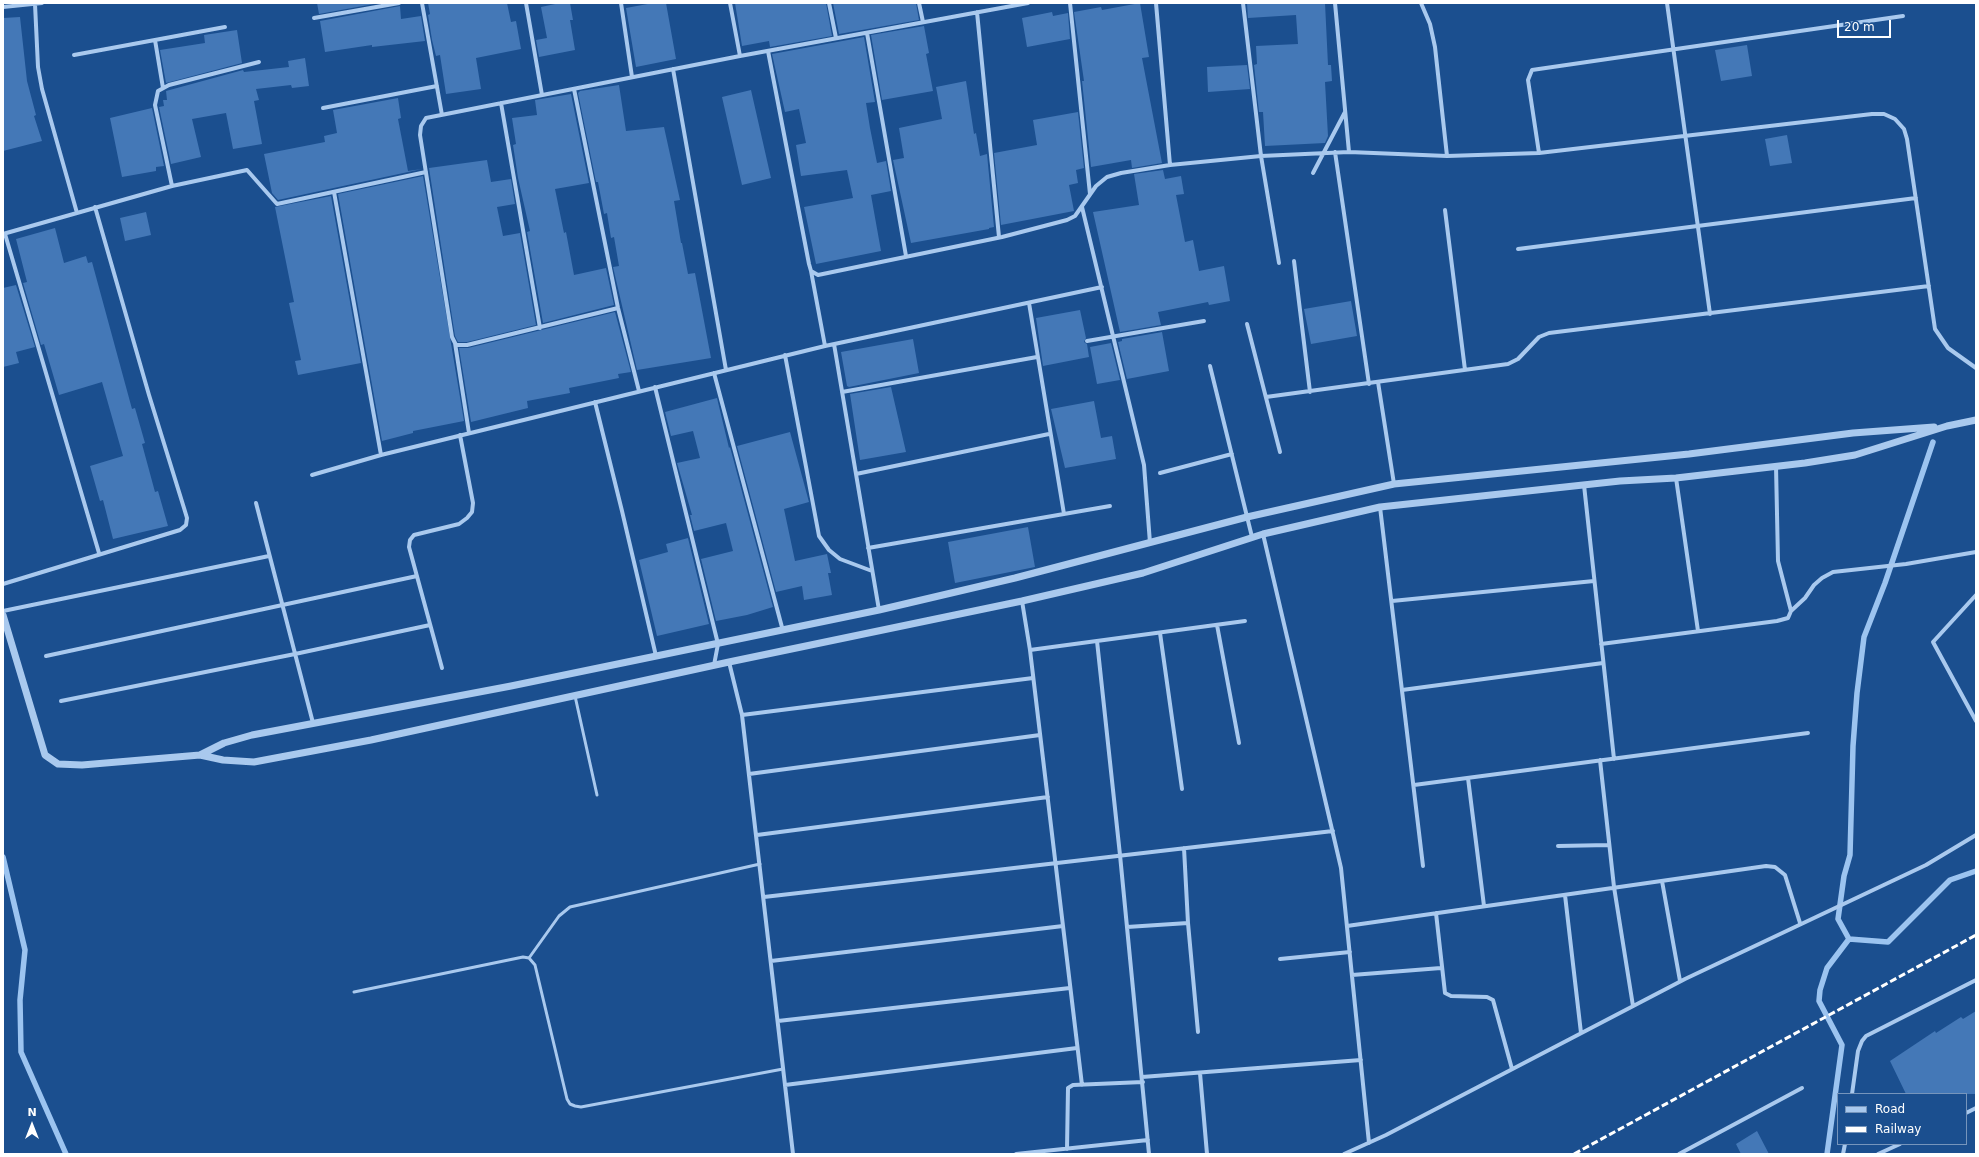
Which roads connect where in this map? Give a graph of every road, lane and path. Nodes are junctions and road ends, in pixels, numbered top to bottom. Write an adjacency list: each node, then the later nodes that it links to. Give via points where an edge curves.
1 (42, 3): 16 (street)
2 (399, 3): 21 (street)
3 (422, 3): 34 (street)
4 (526, 3): 37 (street)
5 (621, 3): 33 (street)
6 (730, 3): 30 (street)
7 (829, 3): 25 (street)
8 (919, 3): 22 (street)
9 (1028, 3): 17 (street)
10 (1070, 3): 54 (street)
11 (1156, 3): 49 (street)
12 (1243, 3): 47 (street)
13 (1335, 3): 40 (street)
14 (1421, 3): 48 (street, via 1430,24 1435,47)
15 (1667, 3): 27 (street)
16 (35, 4): 18 (street); 59 (street, via 38,67 42,89)
17 (1002, 5): 19 (street)
18 (3, 8)
19 (977, 12): 22 (street); 62 (street)
20 (1903, 16): 27 (street)
21 (314, 18)
22 (923, 22): 24 (street)
23 (225, 27): 26 (street)
24 (867, 32): 25 (street); 64 (street)
25 (836, 38): 28 (street)
26 (155, 40): 29 (street); 35 (street)
27 (1675, 49): 42 (street); 46 (street, via 1532,70 1528,80)
28 (768, 51): 30 (street); 67 (street)
29 (74, 55)
30 (740, 56): 32 (street)
31 (260, 62): 35 (street)
32 (673, 69): 33 (street); 85 (street)
33 (632, 77): 36 (street)
34 (437, 86): 39 (street); 41 (street)
35 (163, 88): 52 (street, via 158,91 155,105)
36 (574, 88): 37 (street); 71 (street)
37 (542, 95): 38 (street)
38 (501, 103): 41 (street); 75 (street)
39 (323, 108)
40 (1345, 112): 44 (street); 45 (street)
41 (442, 115): 50 (street, via 426,118 421,126)
42 (1687, 136): 46 (street); 55 (street, via 1884,114 1895,119 1904,129); 60 (street)
43 (1335, 152): 44 (street); 45 (street); 89 (street)
44 (1349, 152): 48 (street)
45 (1324, 153): 47 (street); 51 (street)
46 (1539, 153): 48 (street)
47 (1261, 156): 49 (street); 66 (street)
48 (1447, 156)
49 (1170, 165): 54 (street, via 1121,173 1107,178 1096,186)
50 (426, 172): 53 (street); 78 (street, via 452,337)
51 (1313, 173)
52 (172, 186): 53 (street, via 247,170 277,204); 56 (street)
53 (334, 192): 103 (street)
54 (1090, 195): 57 (street)
55 (1916, 198): 60 (street); 68 (street)
56 (95, 207): 59 (street); 121 (street, via 187,518 186,525 180,530)
57 (1082, 207): 62 (street, via 1076,216 1067,220); 69 (street)
58 (1445, 210): 86 (street)
59 (77, 213): 61 (street)
60 (1698, 226): 63 (street); 72 (street)
61 (4, 234): 121 (street)
62 (999, 237): 64 (street)
63 (1518, 249)
64 (906, 256): 67 (street, via 818,275)
65 (1294, 261): 93 (street)
66 (1279, 263)
67 (811, 271): 80 (street)
68 (1929, 286): 72 (street); 84 (street, via 1935,329 1948,348)
69 (1102, 288): 70 (street); 76 (street)
70 (1029, 303): 79 (street); 82 (street)
71 (618, 308): 75 (street); 91 (street)
72 (1710, 314): 86 (street, via 1549,334 1539,337 1518,359 1508,364)
73 (1204, 321): 76 (street)
74 (1247, 324): 94 (street)
75 (540, 328): 78 (street, via 467,345 456,345)
76 (1114, 336): 77 (street); 118 (street, via 1144,465)
77 (1087, 341)
78 (455, 342): 98 (street)
79 (834, 344): 80 (street); 92 (street)
80 (825, 346): 81 (street)
81 (785, 355): 85 (street); 123 (street, via 820,536 829,550 840,559)
82 (1037, 357): 92 (street); 99 (street)
83 (1210, 366): 102 (street)
84 (1976, 368)
85 (726, 370): 87 (street)
86 (1465, 370): 88 (street)
87 (714, 373): 90 (street); 138 (street)
88 (1378, 382): 89 (street); 109 (street)
89 (1370, 384): 93 (street)
90 (655, 387): 91 (street); 142 (street)
91 (639, 391): 95 (street)
92 (842, 392): 106 (street)
93 (1310, 392): 94 (street)
94 (1266, 398): 101 (street)
95 (595, 402): 98 (street); 147 (street)
96 (1976, 420): 97 (street)
97 (1947, 426): 104 (street, via 1856,455); 109 (street, via 1853,433 1689,454)
98 (469, 433): 100 (street)
99 (1049, 434): 106 (street); 114 (street)
100 (460, 435): 103 (street); 124 (street, via 473,503 472,512 459,524 414,535 409,547)
101 (1280, 452)
102 (1232, 454): 105 (street); 115 (street)
103 (381, 455): 107 (street)
104 (1776, 466): 108 (street); 133 (street, via 1778,561)
105 (1160, 473)
106 (856, 474): 119 (street)
107 (312, 475)
108 (1676, 478): 110 (street); 139 (street)
109 (1394, 484): 115 (street)
110 (1584, 485): 113 (street); 125 (street)
111 (256, 503): 122 (street)
112 (1110, 506): 114 (street)
113 (1380, 507): 116 (street); 129 (street)
114 (1064, 514): 119 (street)
115 (1247, 517): 117 (street); 118 (street)
116 (1262, 534): 117 (street); 171 (street)
117 (1252, 537): 128 (street, via 1143,573)
118 (1150, 543): 131 (street)
119 (868, 548): 123 (street)
120 (1976, 552): 133 (street, via 1906,564 1833,572 1822,578)
121 (99, 554): 126 (street)
122 (269, 556): 130 (street); 132 (street)
123 (872, 571): 131 (street)
124 (417, 576): 130 (street); 136 (street)
125 (1594, 581): 129 (street); 143 (street)
126 (3, 584)
127 (1976, 595): 157 (street, via 1933,642)
128 (1022, 601): 144 (street); 148 (street)
129 (1392, 602): 153 (street)
130 (282, 606): 145 (street); 146 (street)
131 (879, 610): 138 (street)
132 (3, 611)
133 (1791, 611): 139 (street, via 1788,618 1777,621)
134 (3, 615): 162 (street, via 45,755 58,764 82,766)
135 (1244, 621): 137 (street)
136 (430, 625): 145 (street); 151 (street)
137 (1216, 625): 140 (street); 161 (street)
138 (783, 630): 142 (street)
139 (1698, 631): 143 (street)
140 (1160, 633): 141 (street); 168 (street)
141 (1097, 641): 144 (street); 177 (street)
142 (718, 644): 147 (street); 150 (street)
143 (1601, 644): 149 (street)
144 (1030, 650): 152 (street)
145 (295, 654): 155 (street); 158 (street)
146 (46, 656)
147 (656, 657): 158 (street)
148 (729, 662): 150 (street); 156 (street)
149 (1603, 663): 153 (street); 163 (street)
150 (714, 665): 154 (street)
151 (442, 668)
152 (1033, 678): 156 (street); 160 (street)
153 (1402, 690): 167 (street)
154 (575, 696): 162 (street, via 371,740 254,762 223,760); 169 (lane)
155 (61, 701)
156 (742, 715): 165 (street)
157 (1976, 721)
158 (313, 723): 162 (street, via 252,735 224,743)
159 (1808, 732): 163 (street)
160 (1040, 735): 165 (street); 170 (street)
161 (1239, 743)
162 (200, 755)
163 (1614, 759): 164 (street)
164 (1600, 760): 166 (street); 174 (street)
165 (749, 774): 172 (street)
166 (1468, 778): 167 (street); 185 (street)
167 (1414, 785): 180 (street)
168 (1182, 790)
169 (597, 795)
170 (1048, 797): 172 (street); 178 (street)
171 (1333, 831): 176 (street); 190 (street, via 1342,873)
172 (757, 834): 179 (street)
173 (1976, 835): 188 (street, via 1926,865)
174 (1609, 845): 175 (street); 182 (street)
175 (1558, 846)
176 (1184, 848): 177 (street); 187 (street)
177 (1120, 855): 178 (street); 191 (street)
178 (1055, 862): 184 (street); 189 (street)
179 (760, 864): 184 (street); 193 (lane, via 570,908 559,916)
180 (1423, 866)
181 (1662, 881): 182 (street); 188 (street, via 1766,866 1775,867 1785,876); 199 (street)
182 (1614, 887): 183 (street); 202 (street)
183 (1565, 895): 185 (street); 205 (street)
184 (764, 897): 195 (street)
185 (1484, 906): 186 (street)
186 (1436, 913): 190 (street); 196 (street)
187 (1188, 923): 191 (street); 204 (street)
188 (1800, 923): 199 (street)
189 (1063, 926): 195 (street); 200 (street)
190 (1347, 926): 192 (street)
191 (1127, 927): 211 (street)
192 (1350, 952): 194 (street); 197 (street)
193 (529, 958): 201 (lane, via 523,957); 208 (lane, via 536,965 570,1104 582,1107)
194 (1280, 959)
195 (771, 961): 203 (street)
196 (1441, 968): 197 (street); 209 (street, via 1443,989 1447,995 1487,997 1495,1003)
197 (1352, 975): 207 (street)
198 (1976, 980): 215 (street, via 1866,1036 1858,1051)
199 (1680, 981): 202 (street)
200 (1070, 988): 203 (street); 206 (street)
201 (354, 992)
202 (1633, 1006): 205 (street)
203 (778, 1021): 208 (street)
204 (1198, 1032)
205 (1581, 1033): 209 (street)
206 (1077, 1048): 212 (street); 213 (street)
207 (1361, 1060): 210 (street); 219 (street)
208 (784, 1069): 212 (street)
209 (1512, 1069): 219 (street)
210 (1200, 1073): 211 (street); 227 (street)
211 (1142, 1080): 213 (street); 218 (street)
212 (785, 1085): 223 (street)
213 (1082, 1085): 222 (street, via 1070,1086 1067,1091)
214 (1802, 1088): 229 (street)
215 (1852, 1093)
216 (1976, 1108): 217 (street)
217 (1967, 1112)
218 (1148, 1140): 221 (street); 226 (street)
219 (1369, 1143): 228 (street)
220 (1898, 1145): 230 (street)
221 (1073, 1148): 222 (street); 225 (street)
222 (1067, 1149): 224 (street)
223 (792, 1154)
224 (1016, 1154)
225 (1074, 1154)
226 (1149, 1154)
227 (1207, 1154)
228 (1344, 1154)
229 (1679, 1154)
230 (1878, 1154)

